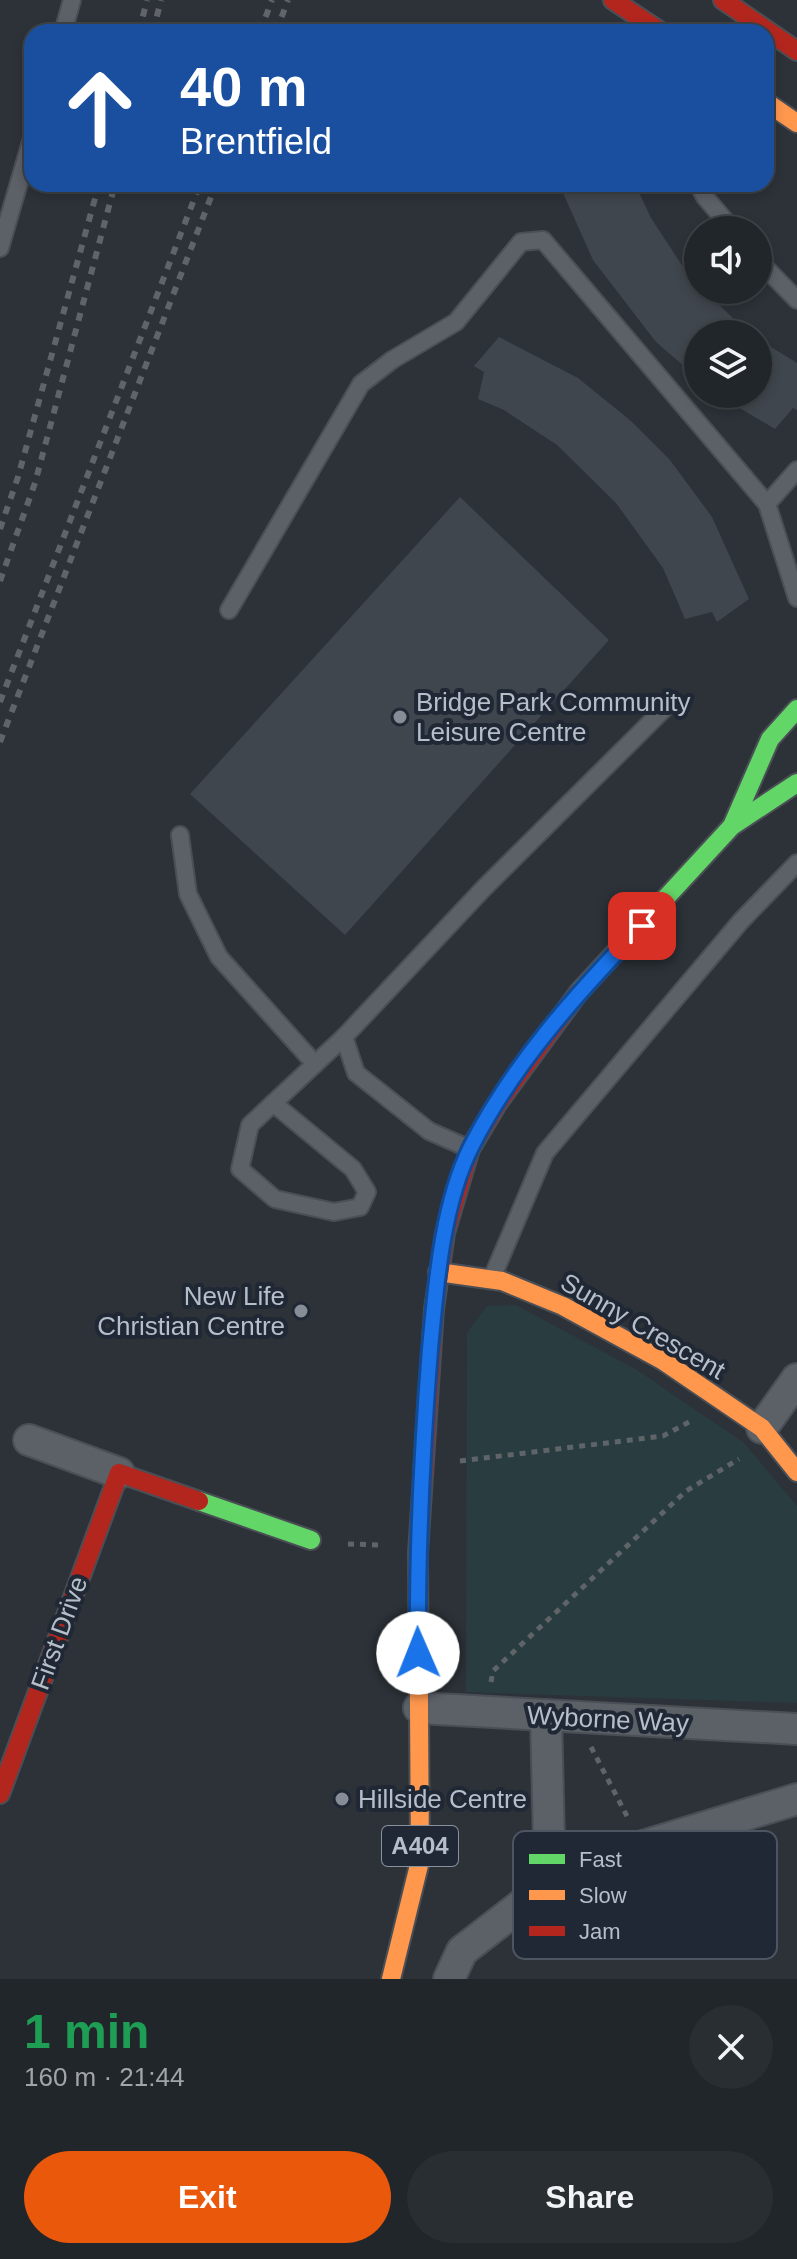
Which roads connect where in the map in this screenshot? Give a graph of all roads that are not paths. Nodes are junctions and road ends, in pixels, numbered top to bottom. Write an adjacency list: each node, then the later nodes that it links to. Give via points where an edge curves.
1 (72, 0): 4 (lane)
2 (613, 0): 5 (main road)
3 (723, 0): 6 (main road)
4 (65, 24)
5 (649, 24)
6 (758, 24)
7 (774, 35): 8 (main road)
8 (797, 51)
9 (774, 107): 10 (main road)
10 (797, 123)
11 (24, 166): 14 (lane)
12 (702, 192): 13 (lane)
13 (721, 216)
14 (0, 248)
15 (772, 274): 16 (lane)
16 (797, 300)
17 (797, 470): 18 (lane)
18 (767, 504): 19 (lane); 20 (lane, via 543,240 521,242 456,322 361,384)
19 (797, 598)
20 (229, 610)
21 (664, 709): 27 (lane)
22 (797, 709): 24 (main road, A404, via 770,739)
23 (797, 783): 24 (main road, A404)
24 (732, 826): 30 (main road, A404, via 586,983)
25 (180, 835): 28 (lane, via 188,894 219,957)
26 (797, 863): 32 (lane, via 741,921 545,1153)
27 (344, 1037): 28 (lane); 30 (lane, via 356,1073 429,1131)
28 (315, 1064): 29 (lane)
29 (273, 1103): 29 (lane, via 353,1169 367,1192 360,1207 334,1212 275,1199 240,1169 250,1125)
30 (470, 1149): 31 (main road, A404)
31 (438, 1272): 32 (main road, Sunny Crescent); 39 (main road, A404, via 422,1461)
32 (492, 1280): 34 (main road, Sunny Crescent, via 563,1306 662,1360)
33 (797, 1379): 34 (street)
34 (766, 1434): 36 (main road, Sunny Crescent)
35 (29, 1440): 37 (street)
36 (797, 1472)
37 (119, 1473): 38 (main road); 42 (main road, First Drive)
38 (311, 1540)
39 (419, 1708): 40 (street, Wyborne Way); 47 (main road, A404, via 420,1861)
40 (561, 1716): 41 (street, Wyborne Way); 44 (street)
41 (797, 1729)
42 (0, 1794)
43 (797, 1799): 45 (street)
44 (553, 1831)
45 (692, 1831)
46 (513, 1912): 48 (street, via 462,1951)
47 (391, 1979)
48 (449, 1979)

